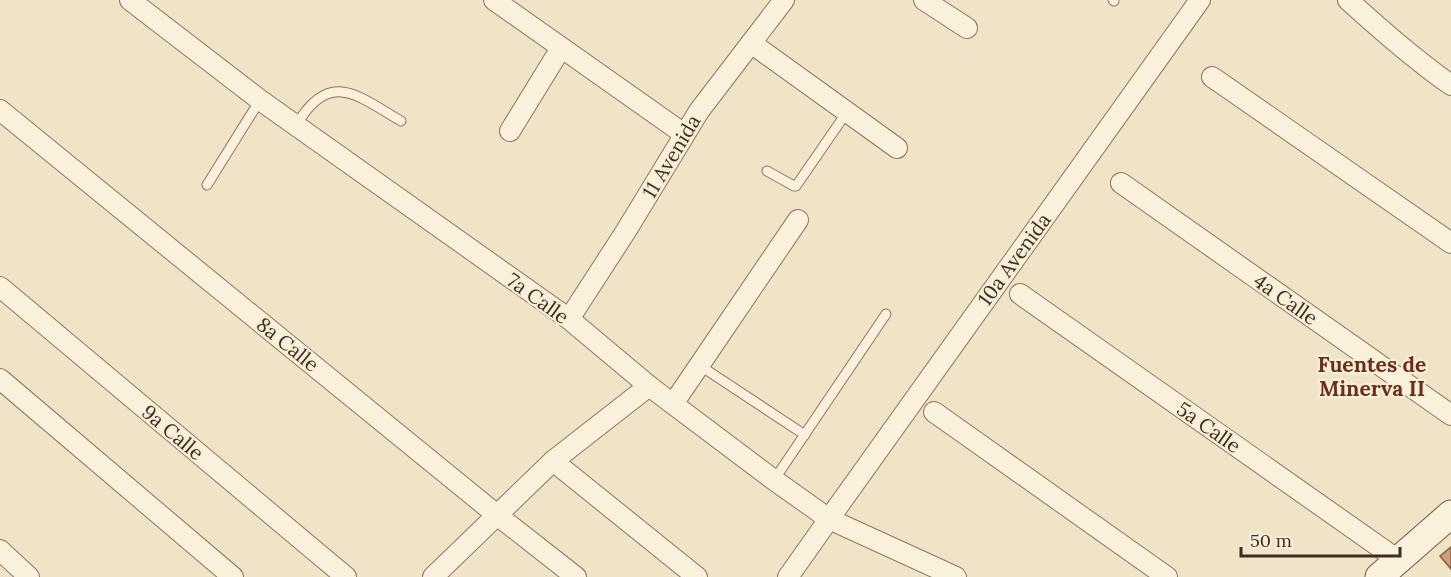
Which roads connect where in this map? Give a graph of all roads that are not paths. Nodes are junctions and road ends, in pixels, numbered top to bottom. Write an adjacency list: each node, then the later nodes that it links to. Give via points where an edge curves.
1 (129, 0): 12 (street, 7a Calle)
2 (494, 0): 9 (street)
3 (924, 0): 7 (street)
4 (1200, 0): 40 (street, 10a Avenida)
5 (1348, 0): 11 (street)
6 (775, 3): 8 (street, 11 Avenida)
7 (967, 28)
8 (751, 43): 14 (street); 18 (street, 11 Avenida)
9 (561, 48): 17 (street); 18 (street)
10 (1212, 77): 24 (street)
11 (1451, 85)
12 (260, 100): 16 (street, 7a Calle); 22 (lane)
13 (0, 110): 39 (street, 8a Calle)
14 (847, 112): 19 (street); 20 (lane, via 796,186)
15 (401, 121): 16 (lane, via 359,97 339,91 319,97)
16 (296, 126): 28 (street, 7a Calle)
17 (510, 131)
18 (684, 134): 28 (street, 11 Avenida)
19 (897, 148)
20 (768, 171)
21 (1121, 183): 34 (street, 4a Calle)
22 (207, 185)
23 (798, 220): 29 (street)
24 (1451, 243)
25 (0, 287): 45 (street, 9a Calle)
26 (1020, 294): 42 (street, 5a Calle)
27 (886, 314): 35 (lane)
28 (569, 320): 31 (street, 7a Calle)
29 (699, 365): 32 (street); 35 (lane)
30 (0, 379): 44 (street)
31 (649, 386): 32 (street, 7a Calle); 36 (street)
32 (672, 404): 37 (street, 7a Calle)
33 (934, 412): 51 (street)
34 (1451, 414)
35 (805, 435): 37 (lane)
36 (553, 460): 39 (street); 48 (street)
37 (774, 480): 40 (street, 7a Calle)
38 (1451, 514): 42 (street)
39 (496, 515): 46 (street); 47 (street, 8a Calle)
40 (829, 519): 49 (street, 10a Avenida); 50 (street, 7a Calle)
41 (0, 550): 43 (street)
42 (1388, 569)
43 (29, 577)
44 (233, 577)
45 (346, 577)
46 (433, 577)
47 (576, 577)
48 (697, 577)
49 (788, 577)
50 (956, 577)
51 (1167, 577)

